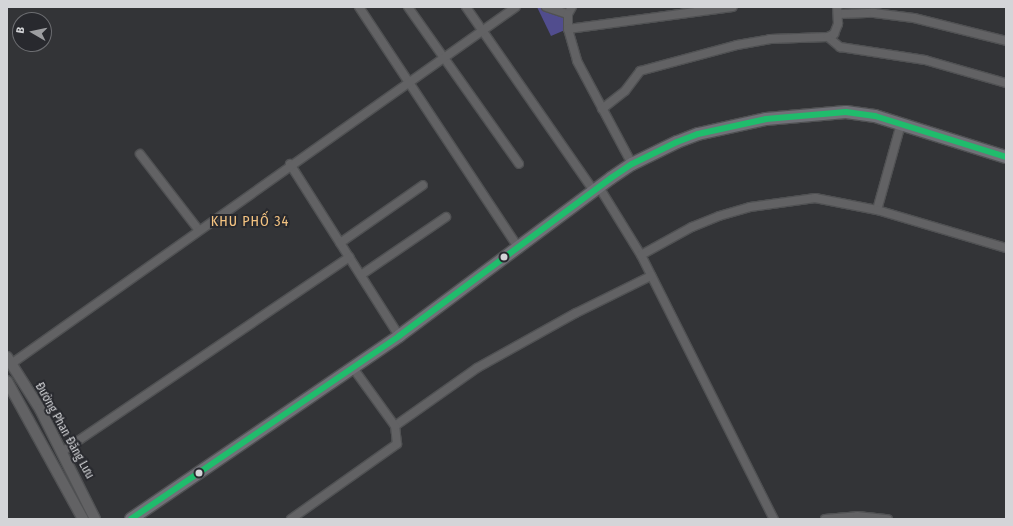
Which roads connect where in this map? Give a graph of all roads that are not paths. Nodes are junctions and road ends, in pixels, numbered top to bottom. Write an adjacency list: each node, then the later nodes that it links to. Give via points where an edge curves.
1 (359, 7): 15 (street)
2 (408, 7): 13 (street)
3 (466, 7): 10 (street)
4 (516, 7): 10 (street)
5 (546, 7): 7 (street)
6 (733, 7): 9 (street)
7 (570, 10): 9 (street)
8 (837, 11): 11 (street, via 836,30); 12 (street, via 914,18)
9 (568, 29): 16 (street, via 577,61)
10 (484, 31): 13 (street); 24 (street)
11 (828, 37): 14 (street, via 840,47 925,60); 16 (street, via 770,40 737,45 640,71 625,91)
12 (1006, 41)
13 (445, 59): 15 (street); 21 (street)
14 (1006, 83)
15 (409, 84): 20 (street); 30 (street)
16 (602, 109): 22 (street)
17 (901, 124): 19 (main road); 22 (main road, via 874,116 846,112 766,118 698,134); 25 (street)
18 (140, 154): 27 (street)
19 (1006, 157)
20 (290, 164): 27 (street); 28 (street)
21 (519, 164)
22 (632, 164): 24 (main road)
23 (423, 185): 28 (street)
24 (596, 189): 30 (main road); 31 (street)
25 (877, 210): 29 (street); 31 (street, via 815,198 750,207 692,227)
26 (446, 217): 33 (street)
27 (198, 229): 36 (street, via 129,282)
28 (340, 243): 32 (street)
29 (1006, 248)
30 (518, 249): 35 (main road)
31 (641, 255): 34 (street)
32 (349, 257): 33 (street); 40 (street)
33 (360, 275): 35 (street)
34 (652, 276): 39 (street, via 576,313 478,368); 45 (street)
35 (399, 336): 37 (main road)
36 (9, 360): 40 (street, Đường Phan Đăng Lưu, via 40,409)
37 (353, 368): 39 (street); 43 (main road)
38 (7, 381): 41 (street)
39 (395, 426): 44 (street, via 398,444)
40 (62, 451): 42 (street, Đường Phan Đăng Lưu)
41 (83, 519)
42 (96, 519)
43 (131, 519)
44 (291, 519)
45 (774, 519)
46 (825, 519): 47 (street, via 857,516)
47 (888, 519)

